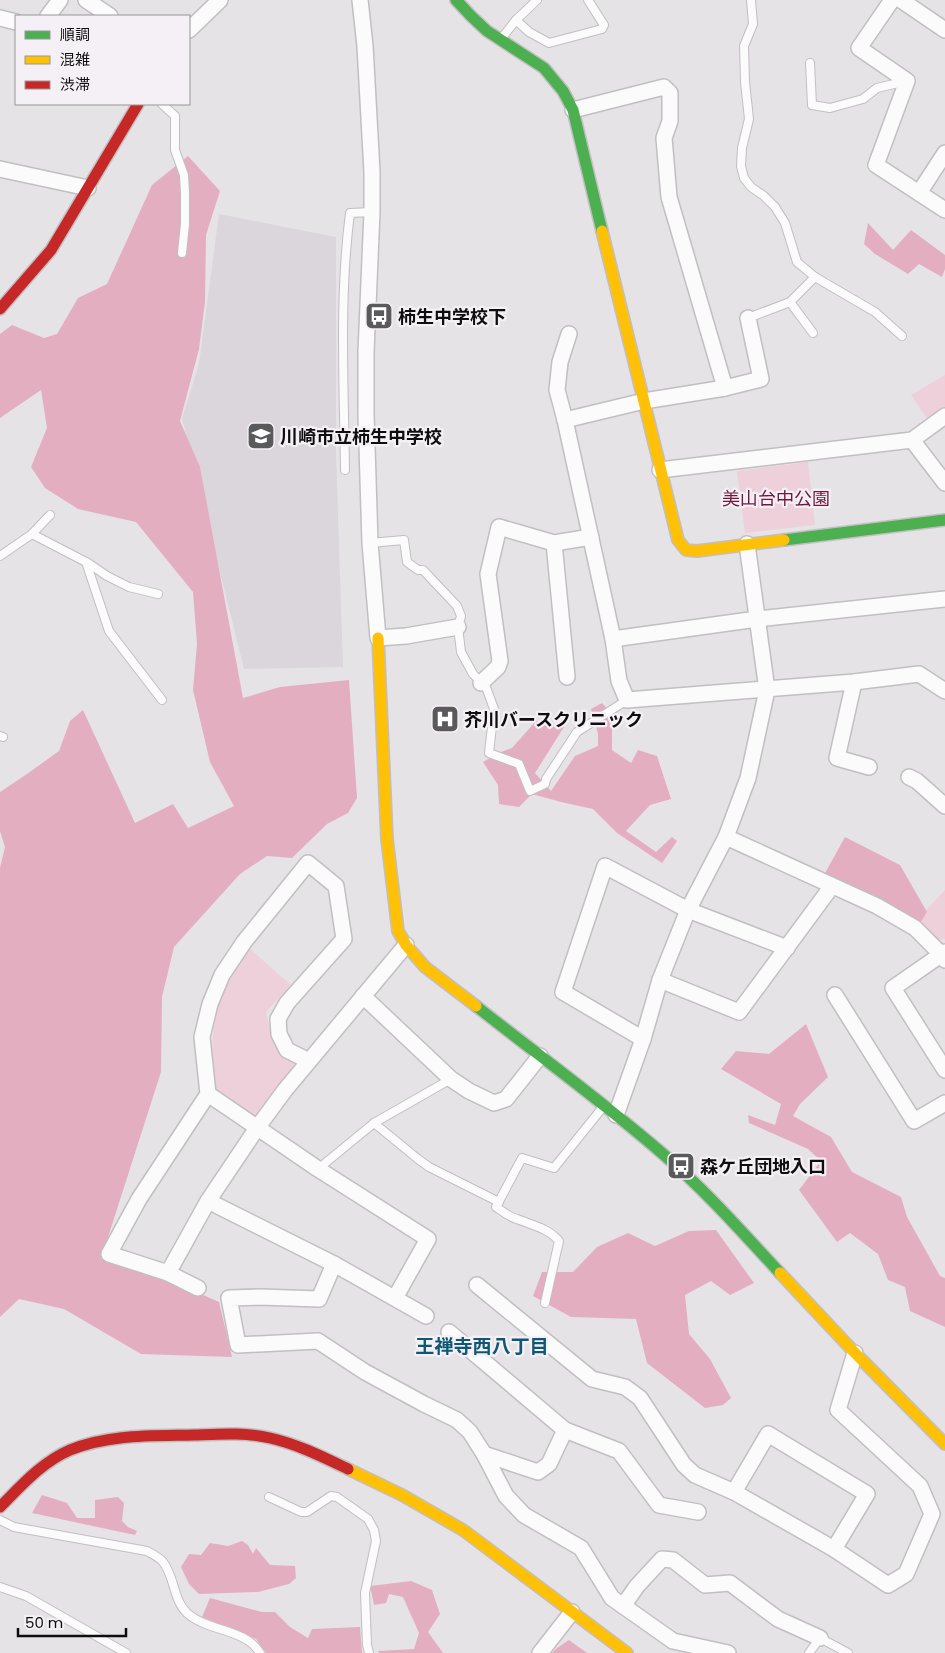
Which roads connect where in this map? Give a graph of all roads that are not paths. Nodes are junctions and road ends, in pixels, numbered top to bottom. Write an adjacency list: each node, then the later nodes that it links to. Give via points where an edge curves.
1 (60, 0): 11 (street)
2 (86, 0): 12 (street)
3 (220, 0): 16 (street)
4 (360, 0): 31 (street)
5 (456, 0): 18 (street)
6 (537, 0): 14 (lane)
7 (588, 0): 14 (lane, via 604,25 602,29 549,43)
8 (751, 0): 33 (lane, via 753,24 744,46 749,119 741,166 744,178 775,207 785,223 797,262)
9 (892, 0): 20 (street, via 859,48)
10 (901, 0): 17 (street)
11 (49, 15)
12 (108, 15)
13 (0, 18): 15 (street)
14 (516, 20): 18 (lane)
15 (15, 22)
16 (190, 29)
17 (945, 30)
18 (500, 40): 25 (street, via 552,76)
19 (810, 63): 22 (lane)
20 (907, 81): 22 (lane, via 877,88 862,99 830,108 812,105); 29 (street, via 876,165)
21 (802, 82): 22 (lane)
22 (811, 83)
23 (137, 105): 28 (street)
24 (163, 105): 32 (lane, via 175,116 175,150 184,175)
25 (573, 110): 40 (street, via 664,87 670,92 670,121 664,138 669,197); 41 (street)
26 (945, 154): 29 (street)
27 (0, 169): 28 (street)
28 (88, 188): 35 (street, via 51,250)
29 (919, 193): 30 (street)
30 (945, 210)
31 (372, 212): 45 (lane, via 350,213 344,257); 52 (street, via 366,352)
32 (182, 253)
33 (815, 277): 34 (lane); 39 (lane, via 875,312)
34 (790, 302): 36 (lane); 37 (lane)
35 (0, 309)
36 (748, 318): 40 (street, via 761,379)
37 (813, 333)
38 (569, 334): 43 (street, via 560,362 557,390)
39 (902, 336)
40 (725, 388): 41 (street)
41 (644, 401): 43 (street); 46 (street)
42 (945, 416): 44 (street)
43 (565, 420): 51 (street)
44 (912, 440): 46 (street); 47 (street)
45 (345, 470)
46 (660, 470): 54 (street, via 678,540 686,550)
47 (945, 483)
48 (50, 515): 50 (lane)
49 (945, 520): 54 (street)
50 (32, 534): 55 (lane); 56 (lane)
51 (591, 536): 53 (street); 62 (street)
52 (370, 543): 60 (lane, via 404,540 407,562 423,570 457,606 461,616); 61 (street)
53 (554, 543): 63 (street); 64 (street, via 499,527 488,574 500,661 498,667)
54 (747, 544): 59 (street)
55 (0, 556)
56 (86, 562): 57 (lane, via 129,587); 68 (lane, via 109,631)
57 (158, 594)
58 (945, 599): 59 (street)
59 (757, 619): 62 (street); 66 (street)
60 (458, 627): 61 (street); 64 (lane, via 461,652)
61 (378, 638): 76 (street, via 388,839 398,931)
62 (613, 639): 69 (street, via 619,681)
63 (567, 678)
64 (481, 682): 69 (lane, via 494,708 489,753 519,764 530,791 546,784 546,779 577,732)
65 (854, 682): 66 (street); 67 (street, via 919,674); 70 (street, via 837,758)
66 (767, 690): 69 (street); 73 (street, via 748,778)
67 (945, 691)
68 (162, 700)
69 (627, 700)
70 (869, 767)
71 (909, 777): 72 (street)
72 (945, 806)
73 (726, 837): 74 (street); 75 (street)
74 (832, 886): 77 (street); 78 (street, via 915,928)
75 (688, 910): 77 (street); 79 (street); 82 (street, via 605,866 563,992)
76 (406, 945): 81 (street); 83 (street, via 425,967)
77 (787, 948): 79 (street, via 739,1012)
78 (944, 956): 85 (street, via 893,988)
79 (660, 980): 82 (street)
80 (834, 995): 88 (street, via 914,1121)
81 (364, 996): 84 (street); 86 (street)
82 (643, 1039): 89 (street)
83 (540, 1056): 86 (street, via 506,1099 494,1103); 89 (street)
84 (309, 1061): 87 (street, via 287,1050 279,1034 278,1019 287,1003 344,939 336,886 308,863 244,942 222,975 210,1004 202,1037); 91 (street)
85 (945, 1070)
86 (451, 1079): 90 (lane)
87 (208, 1094): 91 (street); 96 (street, via 139,1199 109,1254)
88 (945, 1103)
89 (610, 1110): 94 (lane, via 554,1168 522,1158); 103 (street, via 708,1197)
90 (374, 1123): 92 (lane); 94 (lane, via 429,1167)
91 (257, 1128): 92 (street); 93 (street)
92 (318, 1169): 99 (street, via 428,1240)
93 (208, 1201): 95 (street); 96 (street)
94 (499, 1202): 100 (lane, via 496,1207 514,1218 547,1230 559,1241)
95 (334, 1264): 99 (street); 106 (street, via 319,1299 230,1298 238,1345 318,1341 365,1372 457,1420 470,1432)
96 (168, 1273): 98 (street)
97 (477, 1285): 107 (street, via 592,1379 625,1387 640,1398 684,1465 695,1476)
98 (198, 1288)
99 (395, 1298): 101 (street)
100 (545, 1303)
101 (426, 1316)
102 (449, 1332): 104 (street)
103 (855, 1353): 105 (street); 112 (street, via 838,1410 920,1486 932,1514 906,1574 888,1585)
104 (564, 1430): 106 (street, via 549,1464 538,1472); 110 (street, via 619,1450 658,1505)
105 (945, 1444)
106 (484, 1454): 114 (street, via 506,1496 524,1514 582,1548 612,1598)
107 (734, 1492): 112 (street); 112 (street, via 768,1434 867,1494)
108 (269, 1497): 119 (lane, via 301,1512 307,1512 331,1496 337,1497 368,1519 376,1540 365,1593)
109 (0, 1508): 115 (street, via 32,1475 53,1459 100,1440 241,1434 270,1438 320,1456 402,1495 463,1530)
110 (698, 1512)
111 (0, 1520): 118 (lane, via 14,1527 147,1551 162,1560 168,1569 179,1603 186,1613 250,1640)
112 (834, 1549)
113 (0, 1587): 117 (lane, via 26,1596)
114 (623, 1606): 116 (street, via 662,1559 673,1560 705,1585 730,1583 778,1619); 122 (street, via 673,1641)
115 (572, 1612): 120 (street); 121 (street)
116 (820, 1638): 123 (lane); 124 (lane)
117 (126, 1653)
118 (260, 1653)
119 (369, 1653)
120 (540, 1653)
121 (627, 1653)
122 (728, 1653)
123 (809, 1653)
124 (848, 1653)

